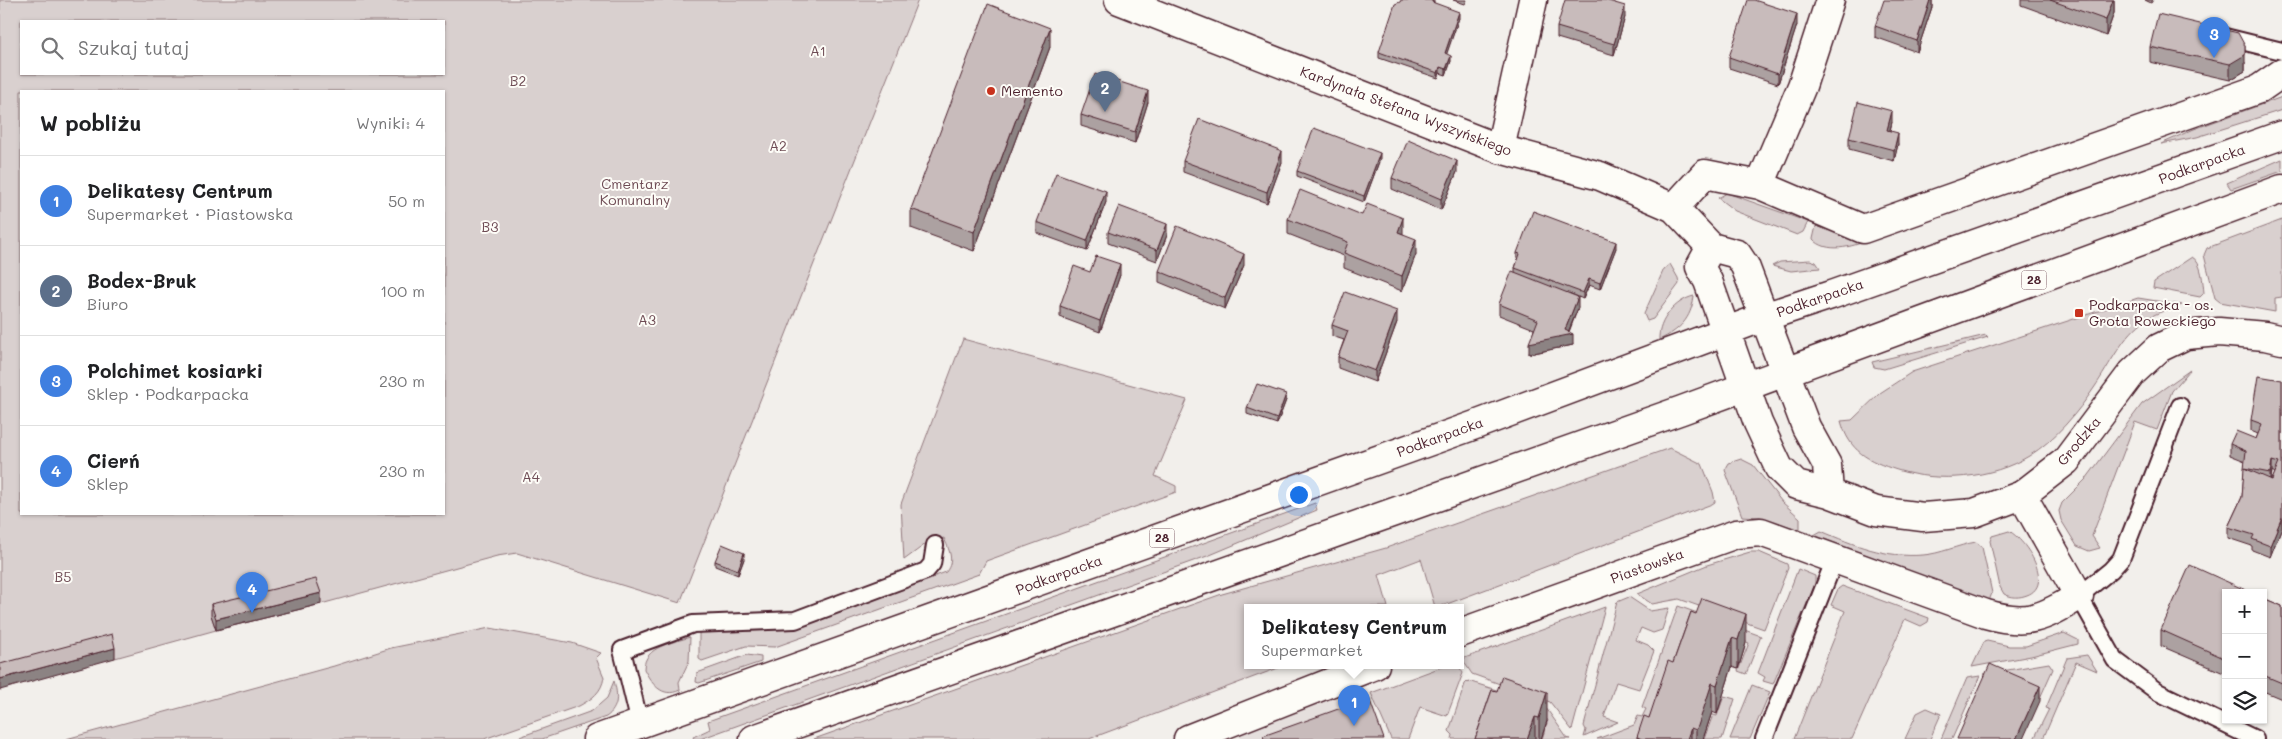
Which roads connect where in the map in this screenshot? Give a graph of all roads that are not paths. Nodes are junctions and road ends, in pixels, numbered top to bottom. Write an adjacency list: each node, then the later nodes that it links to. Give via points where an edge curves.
1 (1119, 0): 8 (street, Kardynała Stefana Wyszyńskiego)
2 (1533, 0): 8 (street)
3 (1830, 0): 9 (street, via 1802,86)
4 (2210, 34): 5 (lane)
5 (2282, 51)
6 (2282, 73): 9 (street, via 2258,89 1863,229)
7 (2282, 135): 13 (street, Podkarpacka / 28)
8 (1500, 149): 11 (street, Kardynała Stefana Wyszyńskiego, via 1600,176)
9 (1760, 185): 11 (street, via 1705,174)
10 (2282, 189): 16 (street, 28)
11 (1674, 208): 12 (street, Kardynała Stefana Wyszyńskiego)
12 (1711, 247): 13 (street, via 1737,254 1753,284); 14 (street, Grodzka, via 1700,267)
13 (1764, 317): 14 (street, Podkarpacka / 28); 16 (street)
14 (1726, 331): 17 (street, Grodzka); 26 (street, Podkarpacka / 28, via 1422,444)
15 (2282, 340): 20 (street, Grodzka, via 2219,332 2186,336 2159,348 2132,373 2066,461)
16 (1786, 372): 17 (street, 28); 19 (street, via 1806,427 1827,465)
17 (1745, 387): 19 (street, Grodzka, via 1779,468 1796,485); 28 (street, 28)
18 (2180, 406): 23 (lane, via 2121,559)
19 (1829, 493): 20 (street, Grodzka, via 1876,511 1923,517 1974,513)
20 (2022, 495): 23 (street)
21 (935, 545): 26 (lane, via 932,564 926,571 795,620 693,624 622,650)
22 (1835, 559): 23 (street, via 2011,621 2037,618); 24 (street, Piastowska, via 1761,532 1736,534); 30 (lane)
23 (2078, 596): 31 (lane, via 2115,660 2158,692)
24 (1464, 632)
25 (1365, 669): 29 (street)
26 (640, 724): 27 (street, Podkarpacka / 28)
27 (597, 739)
28 (754, 739)
29 (1188, 739)
30 (1764, 739)
31 (2256, 739)

